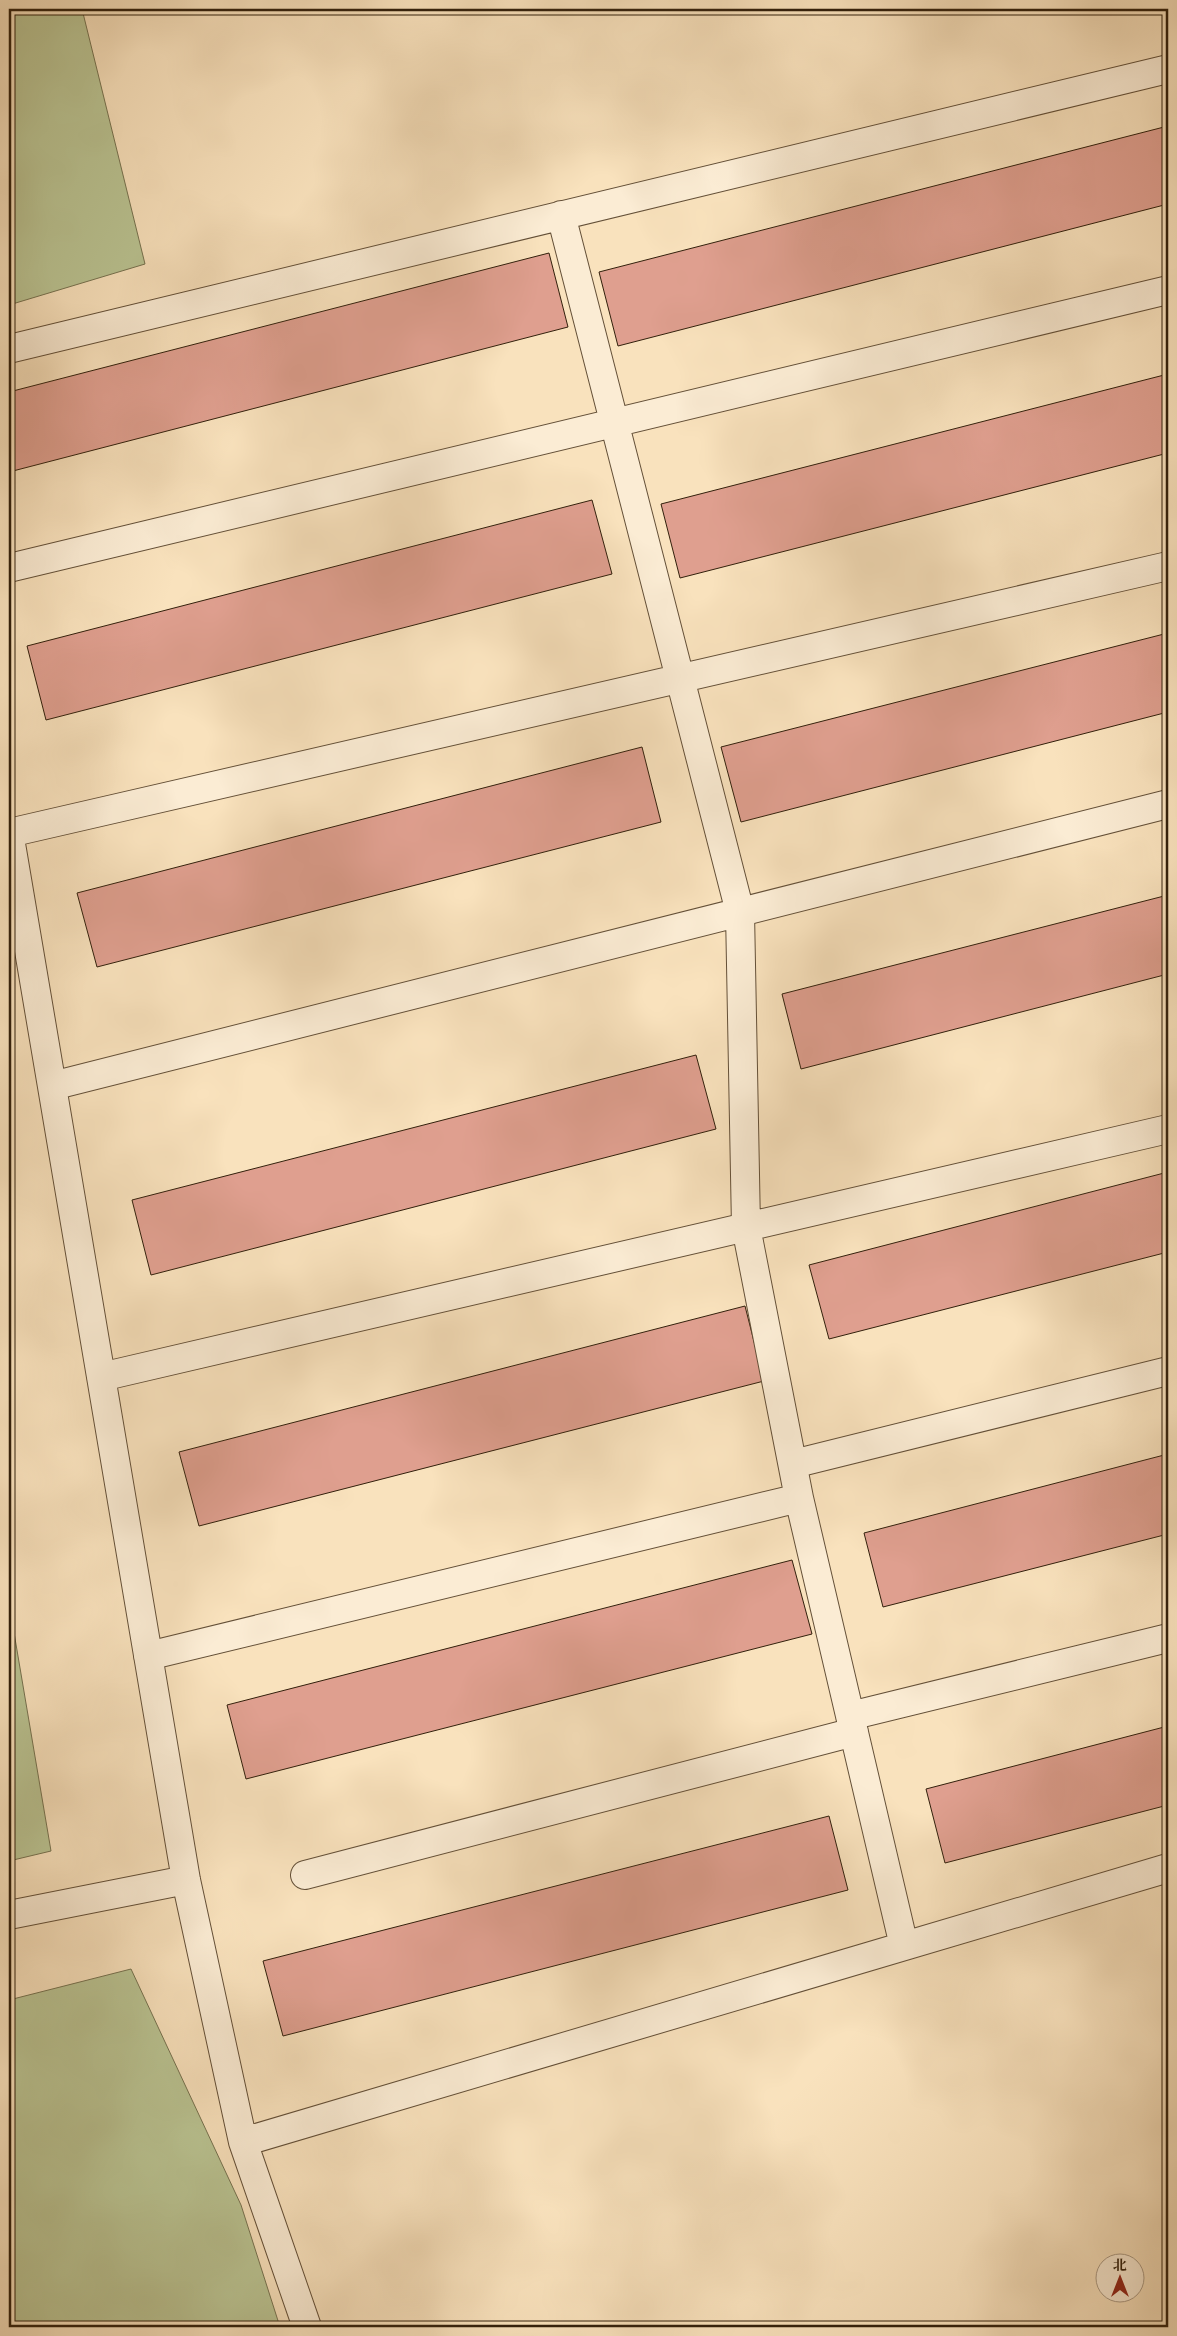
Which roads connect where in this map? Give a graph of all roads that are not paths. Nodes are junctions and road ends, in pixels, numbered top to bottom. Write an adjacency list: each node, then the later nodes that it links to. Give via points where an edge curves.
1 (1168, 69): 2 (street)
2 (561, 215): 4 (street); 5 (street)
3 (1168, 290): 5 (street)
4 (9, 349)
5 (614, 423): 7 (street); 8 (street)
6 (1168, 566): 8 (street)
7 (9, 568)
8 (680, 678): 10 (street); 11 (street)
9 (1168, 804): 11 (street)
10 (9, 832): 12 (street)
11 (740, 912): 12 (street); 14 (street)
12 (52, 1086): 16 (street)
13 (1168, 1129): 14 (street)
14 (746, 1227): 16 (street); 17 (street)
15 (1168, 1371): 17 (street)
16 (101, 1377): 20 (street)
17 (793, 1464): 18 (street)
18 (799, 1498): 20 (street); 21 (street)
19 (1168, 1638): 21 (street)
20 (148, 1656): 24 (street)
21 (852, 1724): 23 (street); 26 (street)
22 (1168, 1868): 26 (street)
23 (305, 1875)
24 (186, 1880): 25 (street); 27 (street)
25 (9, 1915)
26 (904, 1946): 27 (street)
27 (243, 2142): 28 (street)
28 (307, 2327)

